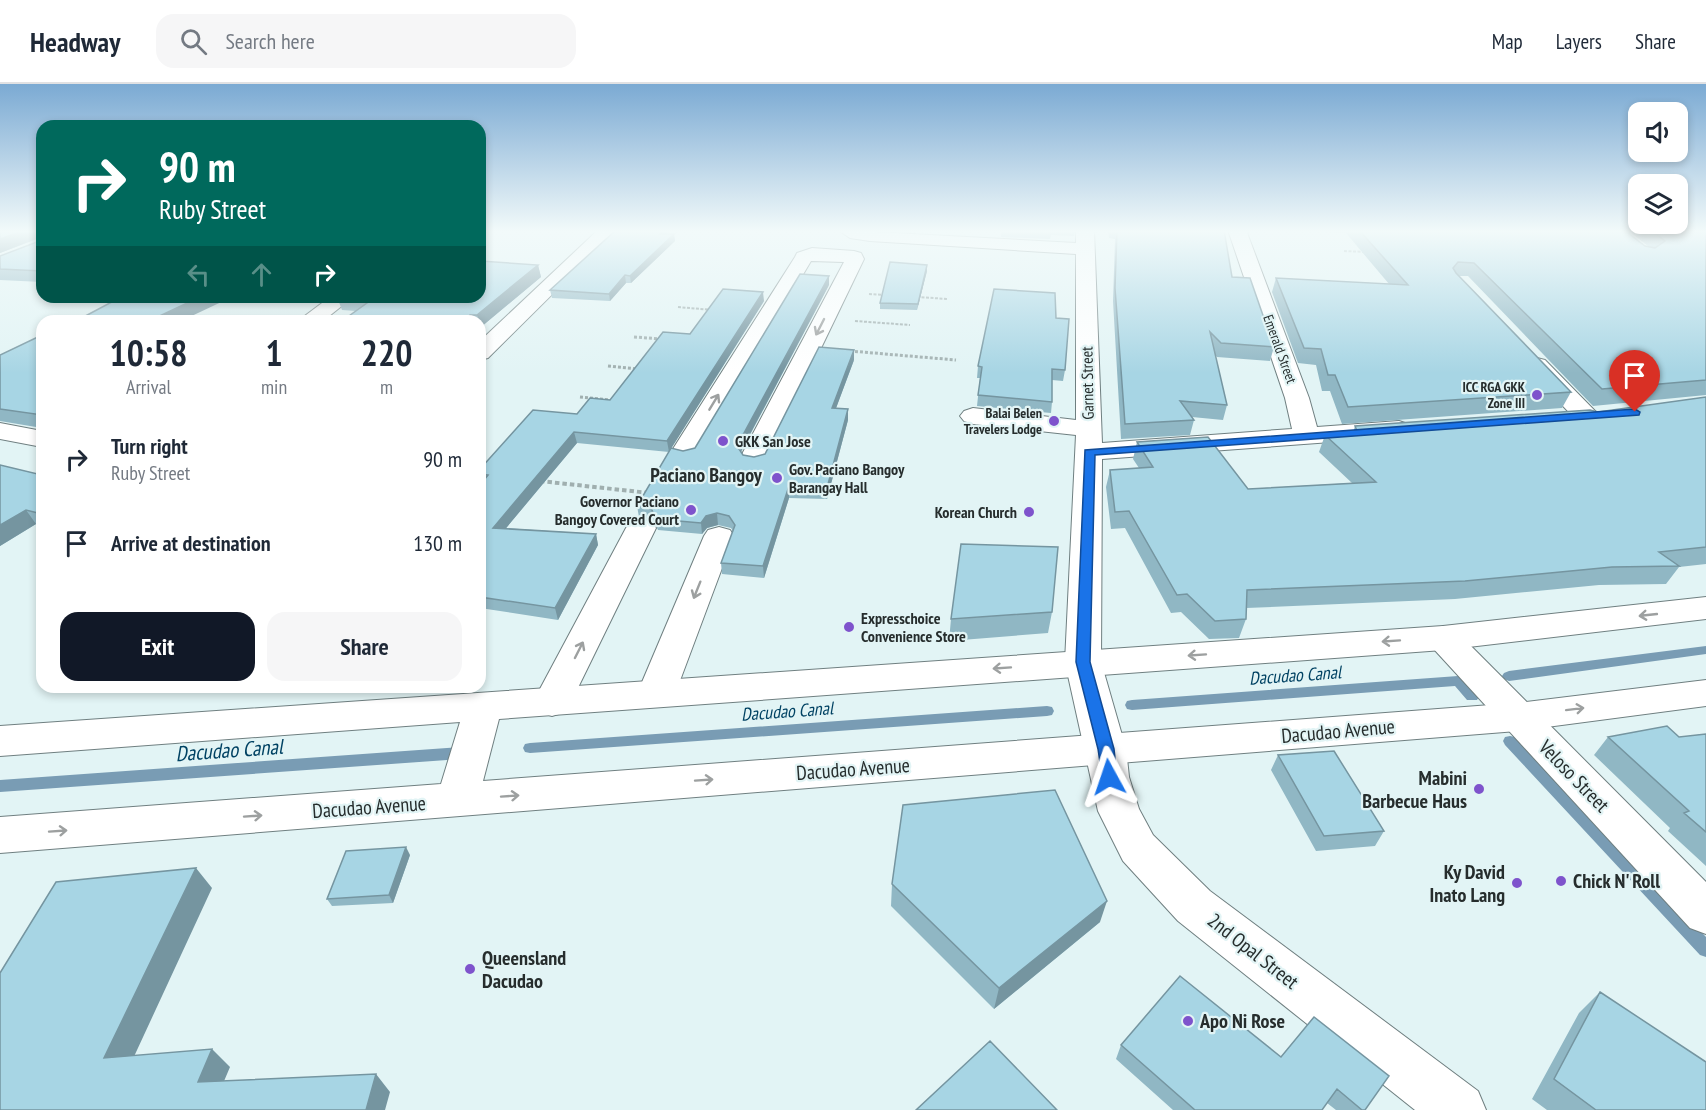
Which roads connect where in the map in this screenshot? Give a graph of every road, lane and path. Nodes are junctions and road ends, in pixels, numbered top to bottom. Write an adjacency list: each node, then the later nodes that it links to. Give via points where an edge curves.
1 (558, 278): 19 (street)
2 (791, 278): 13 (street)
3 (846, 278): 6 (street)
4 (1085, 278): 32 (street, Garnet Street)
5 (1253, 278): 30 (street, Emerald Street, via 1297,398)
6 (839, 292): 7 (path); 14 (street)
7 (893, 295)
8 (915, 297): 9 (path)
9 (948, 299)
10 (334, 303): 12 (street)
11 (678, 307): 13 (path)
12 (318, 315)
13 (767, 316): 33 (street, one-way to 13)
14 (824, 319): 15 (path); 20 (street, one-way to 20)
15 (910, 325)
16 (634, 337): 17 (path)
17 (668, 340)
18 (1518, 346): 27 (street, via 1600,416)
19 (486, 347)
20 (810, 347): 21 (path); 34 (street)
21 (956, 360)
22 (608, 366): 23 (path)
23 (641, 369)
24 (580, 397): 25 (path)
25 (615, 401)
26 (973, 416): 32 (street)
27 (1553, 420)
28 (1424, 428): 30 (street)
29 (0, 431): 31 (street)
30 (1306, 435): 32 (street)
31 (36, 439)
32 (1088, 440): 41 (street, Garnet Street)
33 (684, 452)
34 (754, 458)
35 (536, 481): 36 (path)
36 (653, 493)
37 (641, 528): 44 (street, one-way to 37)
38 (719, 536): 43 (street, one-way to 43)
39 (1706, 608): 40 (street, one-way to 40)
40 (1443, 638): 41 (street, one-way to 41); 46 (street, Veloso Street)
41 (1083, 662): 43 (street, one-way to 43); 48 (street, Garnet Street)
42 (1706, 693): 46 (street, Dacudao Avenue, one-way to 42)
43 (656, 694): 44 (street)
44 (552, 702): 45 (street)
45 (484, 706): 47 (street); 49 (street)
46 (1516, 717): 48 (street, Dacudao Avenue); 51 (street, Veloso Street)
47 (0, 741)
48 (1106, 749): 49 (street, Dacudao Avenue, one-way to 48); 52 (street, 2nd Opal Street, via 1119,811 1138,848 1162,875 1194,906)
49 (458, 800): 50 (street, Dacudao Avenue, one-way to 49)
50 (0, 836)
51 (1706, 913)
52 (1458, 1110)

